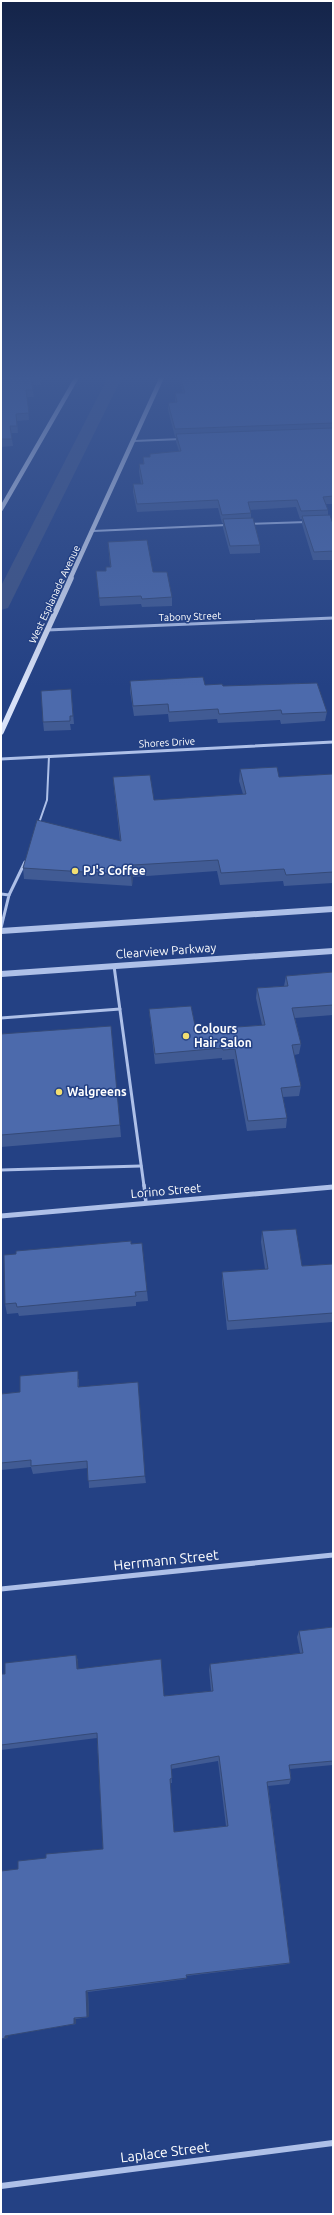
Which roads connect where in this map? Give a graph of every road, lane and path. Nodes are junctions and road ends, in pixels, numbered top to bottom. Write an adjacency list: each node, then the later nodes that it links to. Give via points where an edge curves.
1 (17, 480): 3 (main road)
2 (116, 480): 7 (main road, West Esplanade Avenue)
3 (1, 509)
4 (310, 521): 5 (street)
5 (248, 524)
6 (232, 525): 7 (street)
7 (93, 531): 9 (main road, West Esplanade Avenue)
8 (333, 618): 9 (street, Tabony Street)
9 (47, 630): 10 (main road, West Esplanade Avenue)
10 (1, 732)
11 (333, 742): 12 (street, Shores Drive)
12 (49, 756): 13 (street, Shores Drive); 14 (lane, via 47,800)
13 (1, 758)
14 (37, 829)
15 (26, 858): 17 (lane)
16 (1, 894): 17 (lane)
17 (9, 894): 19 (lane)
18 (333, 909): 20 (street)
19 (1, 928)
20 (1, 931)
21 (333, 951): 22 (street, Clearview Parkway)
22 (114, 966): 23 (street, Clearview Parkway); 24 (lane)
23 (1, 974)
24 (120, 1009): 25 (lane); 26 (lane)
25 (1, 1018)
26 (141, 1166): 27 (lane); 29 (lane)
27 (1, 1170)
28 (333, 1187): 29 (street, Lorino Street)
29 (146, 1203): 30 (street, Lorino Street)
30 (1, 1216)
31 (333, 1555): 32 (street, Herrmann Street)
32 (1, 1589)
33 (333, 2144): 34 (street, Laplace Street)
34 (1, 2186)

